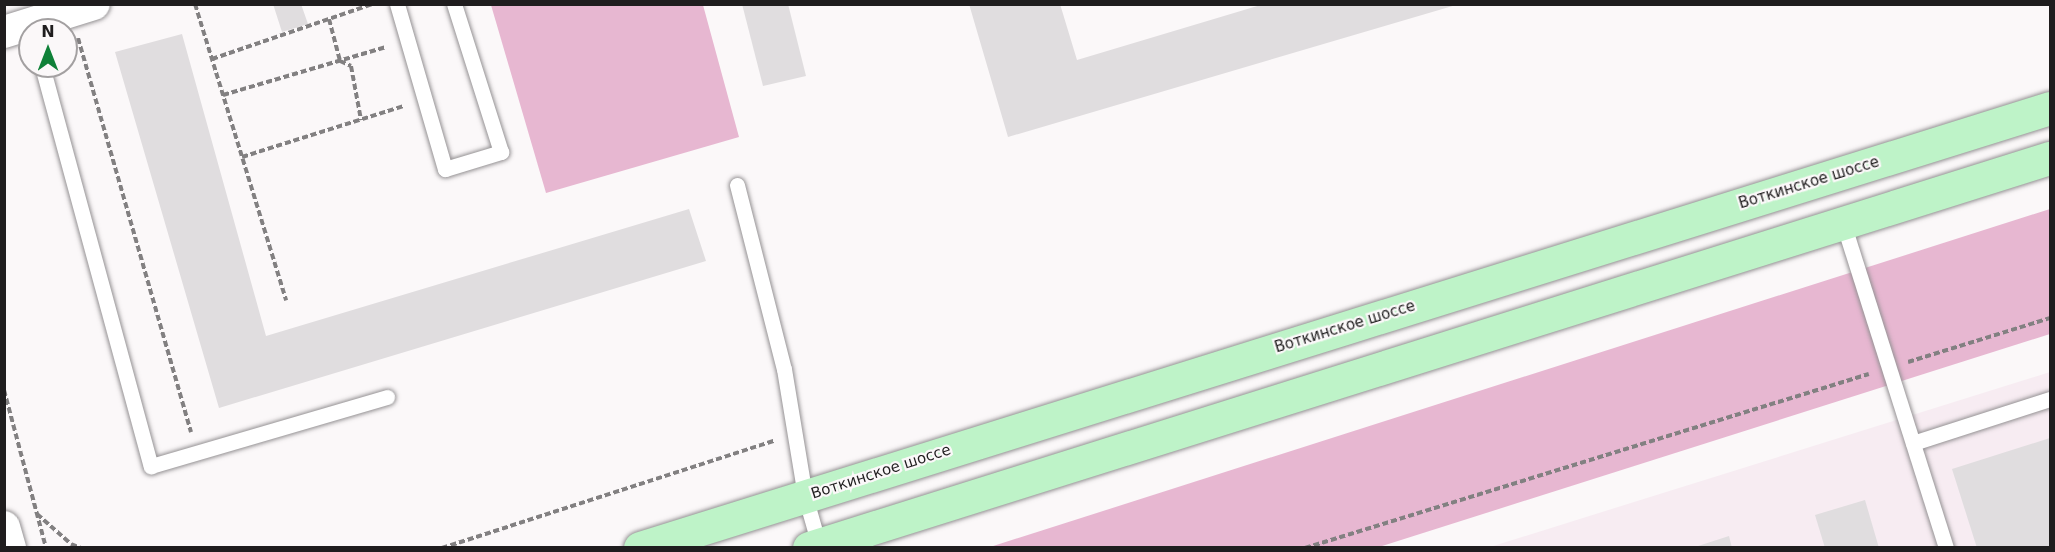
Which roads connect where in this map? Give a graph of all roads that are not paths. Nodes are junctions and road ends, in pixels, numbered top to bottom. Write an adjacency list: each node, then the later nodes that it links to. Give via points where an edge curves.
1 (397, 4): 2 (lane, via 445,169 501,152)
2 (454, 4)
3 (82, 8): 4 (street)
4 (43, 18)
5 (45, 78): 10 (lane, via 151,466)
6 (2050, 108): 13 (main road, Воткинское шоссе)
7 (2050, 158): 9 (main road)
8 (737, 185): 13 (lane, via 784,369)
9 (1843, 223): 12 (lane); 15 (main road)
10 (387, 397)
11 (2050, 399): 12 (lane)
12 (1913, 443): 18 (lane)
13 (805, 496): 15 (lane); 17 (main road, Воткинское шоссе)
14 (4, 527): 16 (street)
15 (826, 545)
16 (10, 548)
17 (640, 548)
18 (1946, 548)

